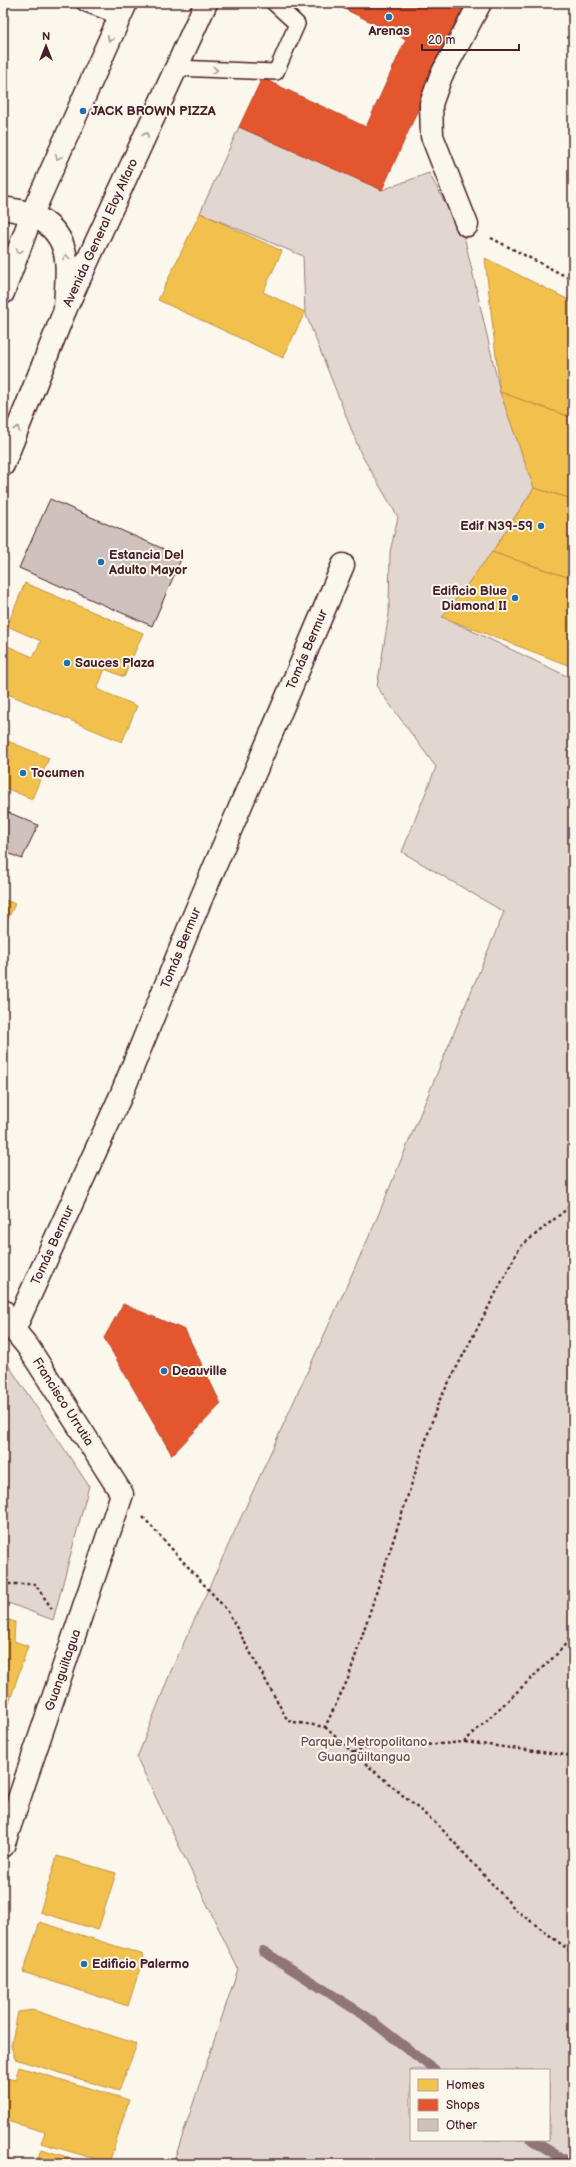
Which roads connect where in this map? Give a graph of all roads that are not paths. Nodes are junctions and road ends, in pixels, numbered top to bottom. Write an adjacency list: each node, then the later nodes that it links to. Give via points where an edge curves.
1 (84, 3): 5 (lane)
2 (206, 3): 6 (street, Avenida General Eloy Alfaro)
3 (274, 3): 6 (lane, one-way to 3, via 276,72 297,24)
4 (480, 3): 9 (street, via 441,76 431,104 432,136)
5 (123, 10): 8 (street, one-way to 8)
6 (176, 68): 11 (street, Avenida General Eloy Alfaro, one-way to 6)
7 (3, 208): 8 (street)
8 (32, 214): 10 (street, one-way to 10); 11 (street, one-way to 8, via 67,260 63,241 52,227)
9 (467, 226)
10 (3, 293)
11 (65, 310): 12 (street, Avenida General Eloy Alfaro, one-way to 11)
12 (3, 465)
13 (343, 565): 15 (street, Tomás Bermur, via 195,913 122,1093)
14 (3, 1310): 15 (street, Francisco Urrutia)
15 (14, 1330): 16 (street, Francisco Urrutia, via 28,1347)
16 (122, 1494): 17 (street, Guanguiltagua, via 71,1646)
17 (8, 1814): 18 (street, Guanguiltagua)
18 (3, 1846)

